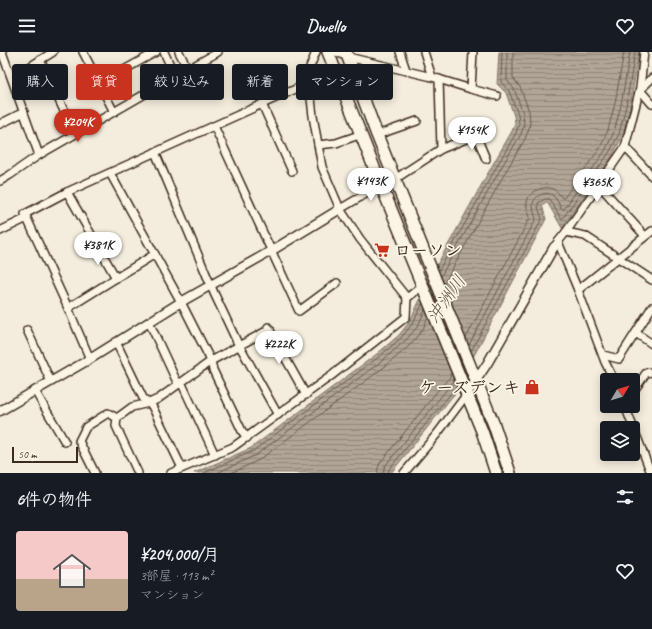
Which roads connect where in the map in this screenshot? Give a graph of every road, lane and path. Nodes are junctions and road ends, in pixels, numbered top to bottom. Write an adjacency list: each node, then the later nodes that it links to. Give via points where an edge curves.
1 (2, 52): 17 (street)
2 (53, 52): 16 (street)
3 (83, 52): 19 (street)
4 (156, 52): 24 (street)
5 (164, 52): 20 (street)
6 (179, 52): 21 (street)
7 (218, 52): 22 (street)
8 (316, 52): 23 (street)
9 (328, 52): 46 (main road)
10 (336, 52): 15 (street)
11 (400, 52): 25 (street)
12 (424, 52): 27 (street)
13 (473, 52): 30 (street)
14 (644, 52): 31 (street)
15 (347, 54): 25 (street); 47 (main road)
16 (40, 60): 18 (street); 45 (street)
17 (3, 64): 26 (street)
18 (34, 64)
19 (89, 64)
20 (169, 64)
21 (185, 64)
22 (197, 64)
23 (311, 64)
24 (132, 65)
25 (406, 70): 27 (street)
26 (12, 78)
27 (436, 78): 30 (street); 51 (street)
28 (652, 78): 31 (street)
29 (296, 89): 37 (street)
30 (471, 89): 33 (street)
31 (640, 89): 38 (street); 50 (street)
32 (140, 96): 40 (street)
33 (497, 96)
34 (20, 100): 39 (street)
35 (108, 100): 40 (street)
36 (311, 100): 49 (street)
37 (262, 104): 43 (street); 55 (street)
38 (652, 104)
39 (24, 112): 42 (street); 53 (street)
40 (114, 112): 45 (street)
41 (417, 121): 47 (street)
42 (0, 124)
43 (214, 126): 52 (street); 70 (street)
44 (486, 132): 48 (street)
45 (75, 134): 53 (street)
46 (362, 134): 49 (street, via 336,143); 60 (main road)
47 (377, 135): 58 (main road)
48 (476, 135): 51 (street); 54 (street)
49 (318, 145): 63 (street, via 322,167)
50 (625, 147): 57 (street); 61 (street)
51 (441, 149): 58 (street)
52 (155, 152): 56 (street); 76 (street)
53 (38, 156): 59 (street)
54 (486, 159)
55 (292, 171)
56 (110, 173): 62 (street); 71 (street)
57 (652, 176)
58 (395, 179): 60 (street); 94 (main road)
59 (0, 181)
60 (381, 185): 63 (street); 77 (main road)
61 (599, 185): 67 (street); 68 (street)
62 (67, 192): 64 (street, via 25,214); 73 (street)
63 (340, 209): 70 (street); 79 (street)
64 (27, 218): 65 (street); 82 (street)
65 (0, 231)
66 (652, 231): 68 (street)
67 (566, 232): 69 (street); 72 (street, via 585,236)
68 (645, 236): 72 (street)
69 (556, 245): 78 (street); 94 (street)
70 (271, 251): 75 (street, via 299,311); 76 (street)
71 (155, 254): 73 (street); 80 (street)
72 (618, 257): 74 (street); 78 (street)
73 (116, 278): 82 (street)
74 (652, 280)
75 (337, 283)
76 (211, 285): 80 (street); 88 (street)
77 (423, 288): 79 (street); 98 (main road)
78 (578, 290): 89 (street)
79 (406, 298): 100 (street, via 406,317)
80 (181, 302): 83 (street); 91 (street)
81 (652, 306): 85 (street)
82 (68, 308): 90 (street)
83 (149, 322): 86 (street); 97 (street, via 176,380)
84 (27, 330): 95 (street)
85 (636, 332): 87 (street); 89 (street, via 619,359)
86 (116, 342): 90 (street); 101 (street, via 143,398)
87 (652, 344)
88 (239, 346): 91 (street); 100 (street, via 269,328); 104 (street)
89 (603, 355): 93 (street)
90 (90, 359): 95 (street)
91 (211, 361): 97 (street); 106 (street)
92 (652, 372): 96 (street, via 646,373)
93 (611, 373)
94 (476, 380): 98 (street); 116 (main road)
95 (51, 382): 99 (street)
96 (640, 382)
97 (180, 383): 101 (street); 108 (street)
98 (465, 390): 114 (street, via 437,434); 115 (main road)
99 (35, 391): 102 (street); 107 (street)
100 (306, 395): 104 (street)
101 (149, 403): 105 (street, via 132,407); 109 (street)
102 (0, 411)
103 (628, 413): 110 (street)
104 (278, 415): 106 (street)
105 (116, 418): 111 (street, via 108,413 86,427 79,440); 112 (street, via 116,426)
106 (247, 438): 108 (street)
107 (65, 442)
108 (215, 455): 109 (street)
109 (182, 468): 113 (street)
110 (651, 472)
111 (95, 473)
112 (138, 473)
113 (171, 473)
114 (404, 473)
115 (496, 473)
116 (510, 473)

